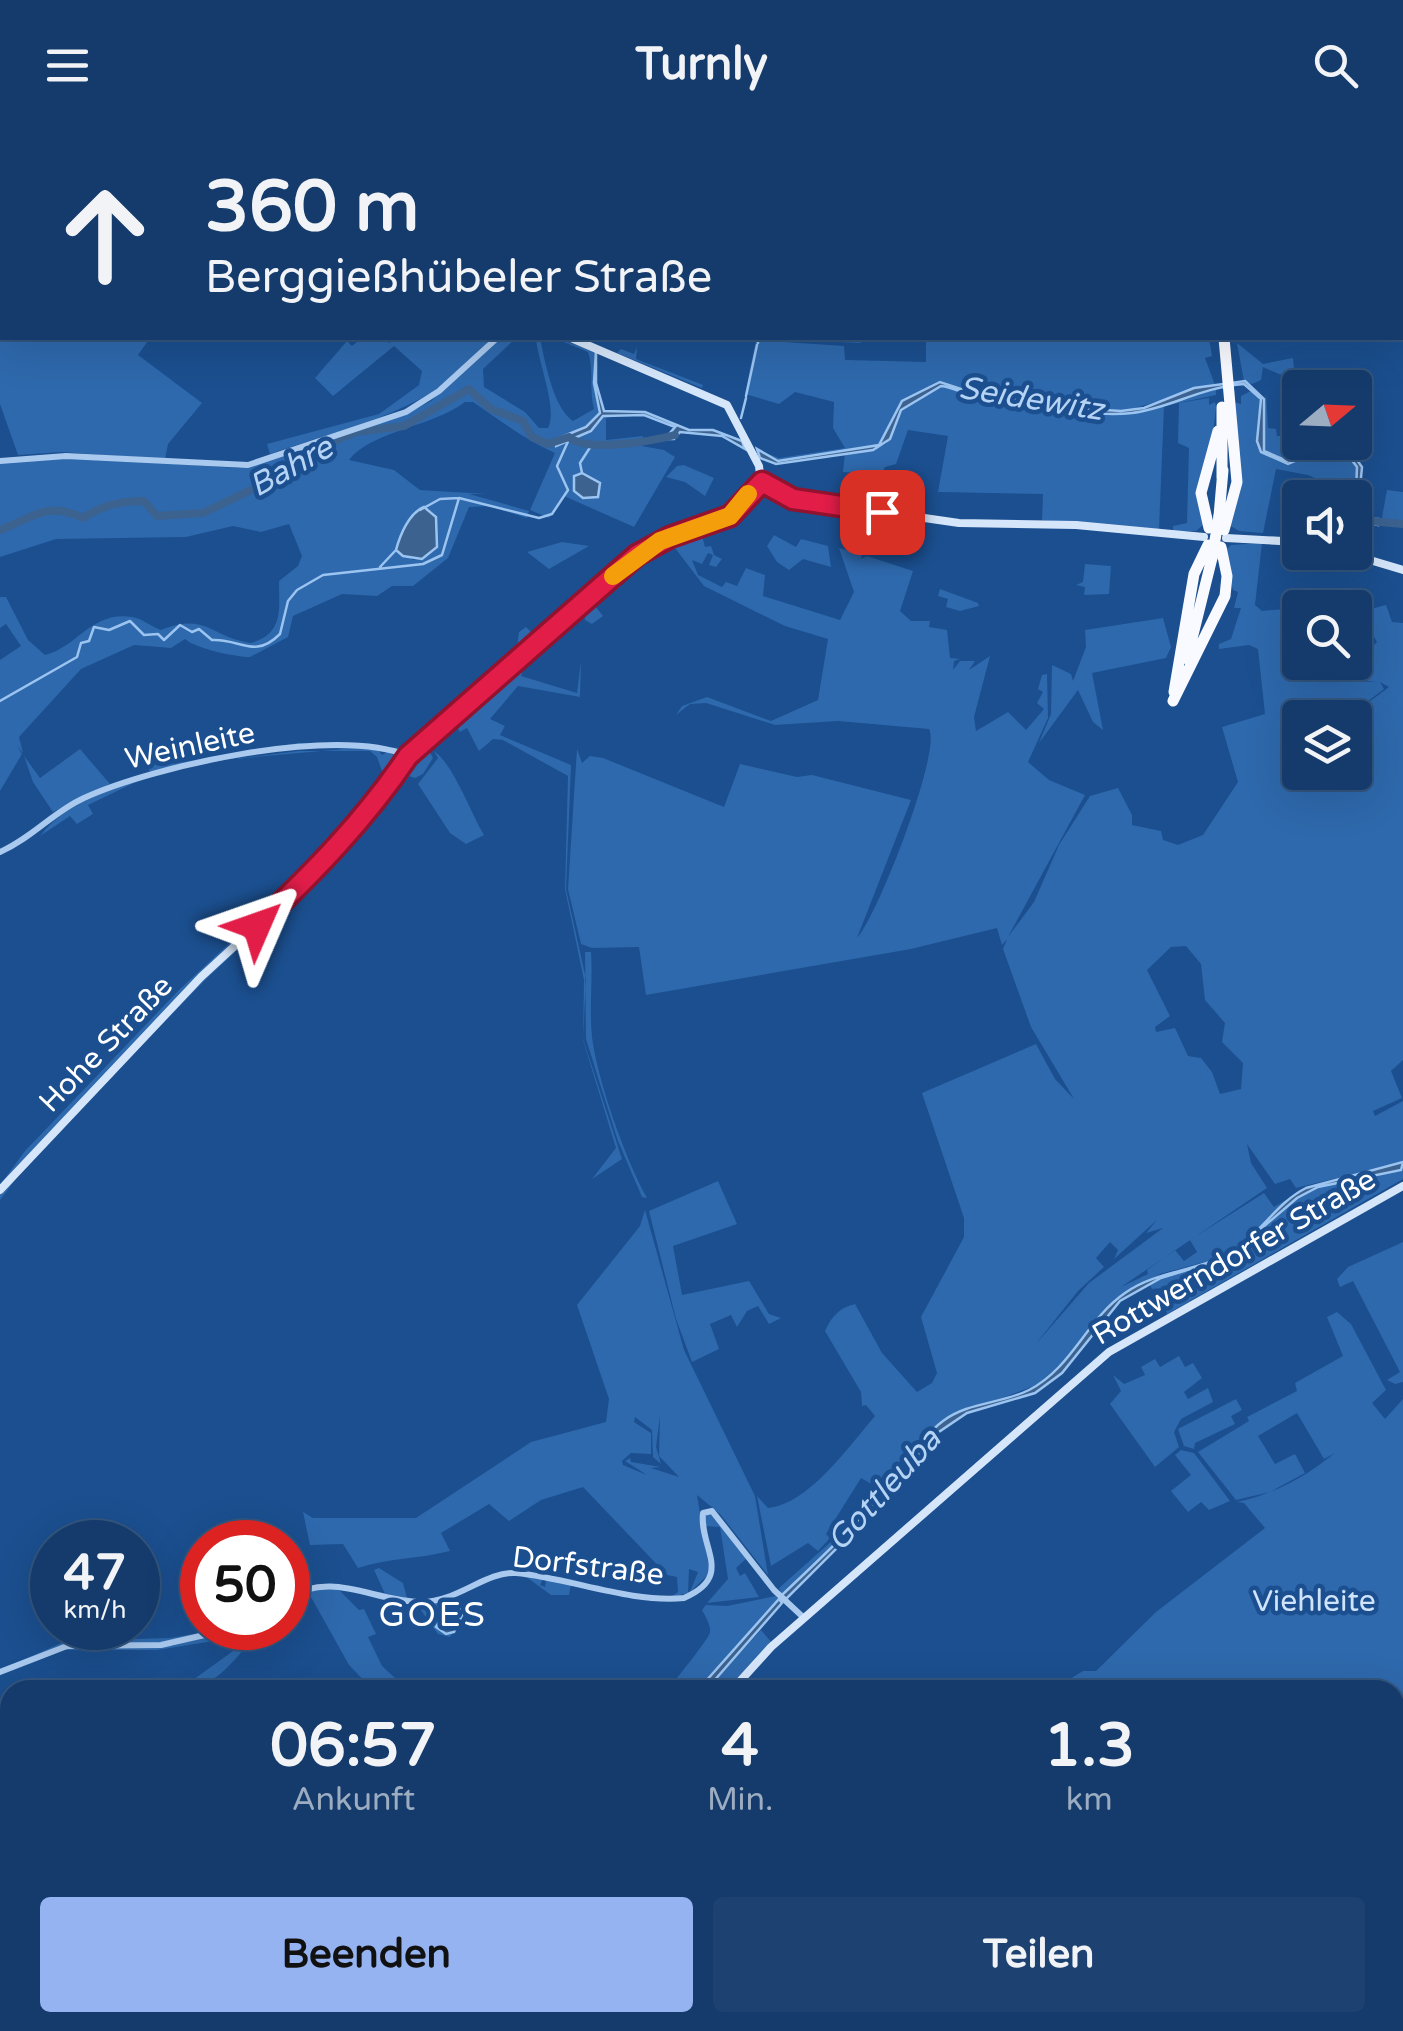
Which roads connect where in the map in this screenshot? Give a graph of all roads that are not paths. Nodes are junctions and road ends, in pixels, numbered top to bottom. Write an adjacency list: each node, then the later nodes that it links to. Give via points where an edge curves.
1 (495, 340): 5 (street, via 406,412 248,465 66,456)
2 (575, 340): 6 (main road, via 718,400 731,410)
3 (1221, 340): 4 (highway)
4 (1225, 408): 7 (highway, via 1236,482); 7 (highway, via 1201,494); 11 (highway, bridge, via 1212,558)
5 (0, 461)
6 (762, 482): 7 (main road, via 793,499 955,523); 12 (main road, Hohe Straße, via 730,516 637,555)
7 (1215, 538): 8 (main road); 11 (highway, via 1194,574); 11 (highway, via 1227,576 1225,596)
8 (1282, 541)
9 (1372, 561): 10 (main road)
10 (1403, 570)
11 (1172, 701)
12 (408, 756): 13 (street, Weinleite, via 372,748 298,748 191,763 80,800); 15 (main road, Hohe Straße, via 312,874 201,977)
13 (0, 852)
14 (1403, 1186): 17 (main road, Rottwerndorfer Straße, via 1109,1352)
15 (0, 1190)
16 (310, 1587): 17 (street, Dorfstraße, via 335,1585 424,1602 456,1598 512,1573 684,1598 701,1587 713,1563 704,1514 712,1510 776,1593)
17 (804, 1618): 20 (main road, Rottwerndorfer Straße)
18 (180, 1641): 19 (street, via 68,1646)
19 (0, 1672)
20 (742, 1680)

